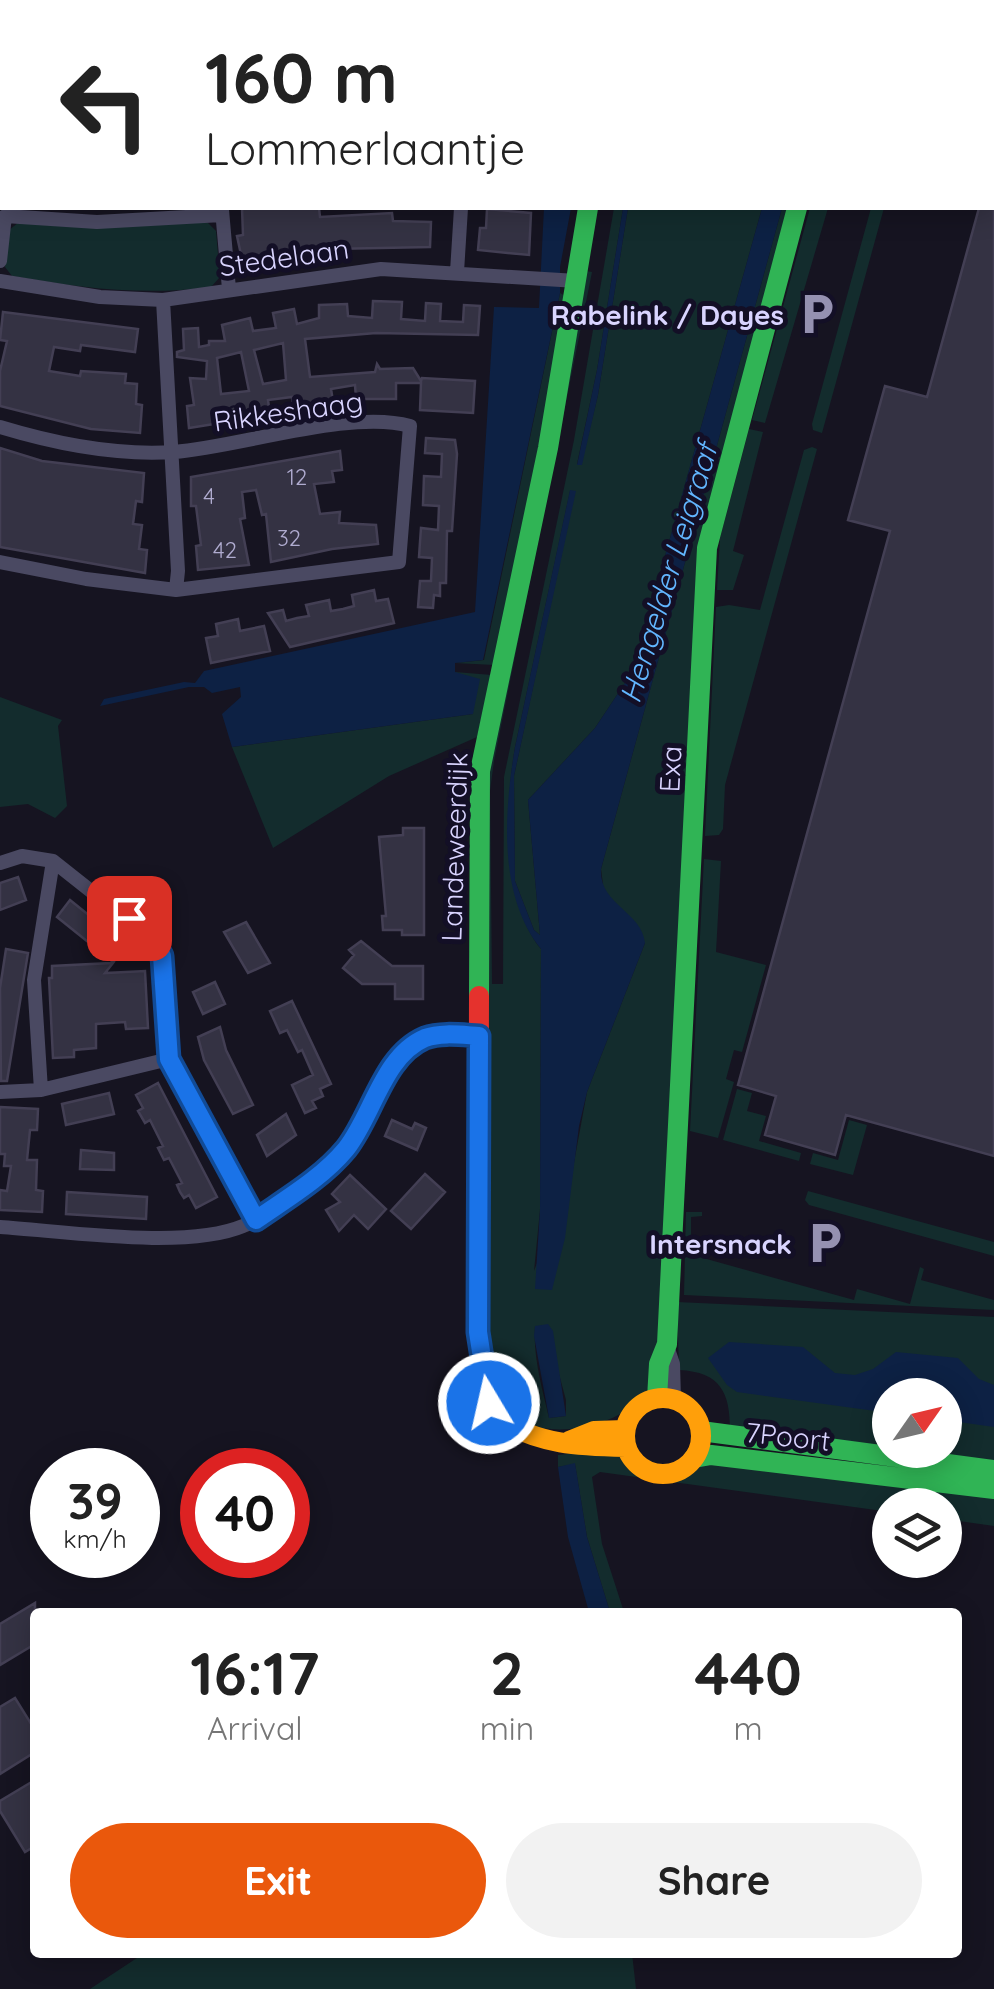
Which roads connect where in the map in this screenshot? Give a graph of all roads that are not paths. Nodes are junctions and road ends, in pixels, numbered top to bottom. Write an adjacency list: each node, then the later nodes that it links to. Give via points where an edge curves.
1 (462, 210): 6 (street)
2 (588, 210): 7 (street, Landeweerdijk)
3 (796, 210): 23 (street, Exa, via 708,548 667,1344 659,1364)
4 (222, 211): 5 (street, via 96,222 5,216); 9 (street)
5 (0, 261)
6 (457, 272): 7 (street, Stedelaan); 9 (street, Stedelaan, via 381,269)
7 (571, 280): 17 (street, Landeweerdijk, via 548,448 480,771)
8 (0, 281): 10 (street, Stedelaan)
9 (228, 289): 10 (street, Stedelaan)
10 (163, 300): 12 (street)
11 (0, 427): 12 (street, via 63,446)
12 (172, 452): 14 (street); 14 (street, Rikkeshaag, via 305,429 410,426 399,562)
13 (0, 562): 14 (street)
14 (176, 590)
15 (53, 862): 16 (street, via 22,856); 18 (street, via 154,941 162,956); 19 (street, via 34,980)
16 (0, 863)
17 (479, 1036): 21 (street, via 439,1035 407,1050 345,1150); 25 (street, Landeweerdijk, via 478,1332 489,1403 502,1424 518,1432 570,1441 594,1431)
18 (169, 1059): 19 (street); 21 (street)
19 (41, 1090): 20 (street)
20 (0, 1092)
21 (256, 1220): 22 (street, via 214,1234 168,1237)
22 (0, 1228)
23 (666, 1398): 24 (street, via 687,1406); 25 (street, via 636,1408)
24 (700, 1431): 26 (street); 27 (street, 7Poort)
25 (626, 1439): 26 (street, via 633,1460 657,1474)
26 (694, 1458): 28 (street, 7Poort, via 711,1454)
27 (994, 1470)
28 (994, 1490)

